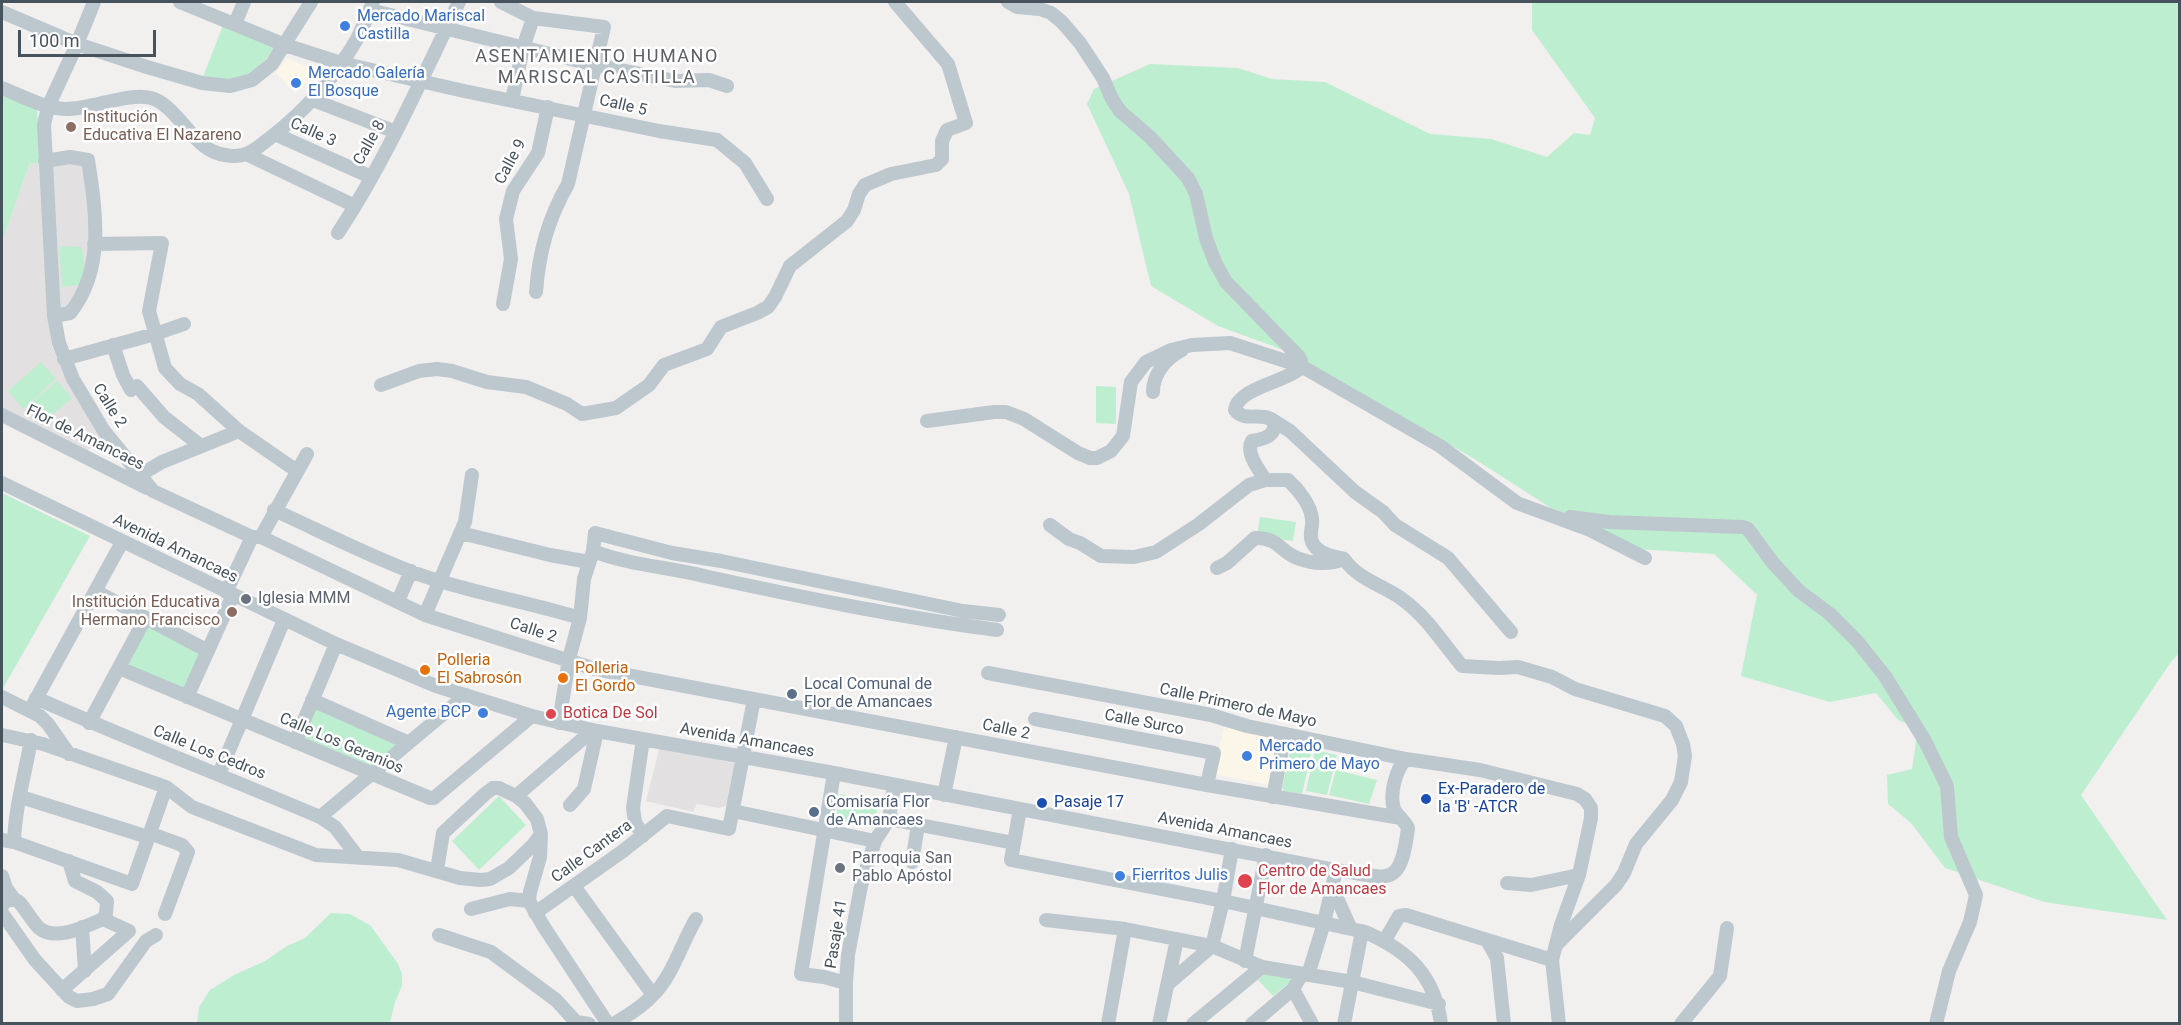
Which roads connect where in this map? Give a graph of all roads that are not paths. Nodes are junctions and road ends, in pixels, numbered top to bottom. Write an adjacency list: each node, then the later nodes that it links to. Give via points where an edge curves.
1 (94, 2): 14 (street, Calle 2)
2 (180, 2): 12 (street, Calle 5)
3 (244, 2): 12 (street)
4 (311, 2): 15 (street)
5 (459, 2): 13 (street, Calle 8)
6 (501, 2): 11 (street)
7 (895, 2): 45 (street, via 948,64 966,123 947,130 942,141 942,159 936,165 891,174 865,185 847,221 790,266 768,307 721,327 707,349 664,365 649,385 622,405 587,415 526,387 487,382 452,371 427,370)
8 (1008, 2): 44 (street, via 1017,8 1051,13 1080,43 1120,111 1188,178 1212,254 1226,282 1295,352)
9 (372, 6): 13 (street); 17 (street)
10 (4, 9): 14 (street)
11 (533, 18): 16 (street); 18 (street, via 604,27)
12 (236, 24): 15 (street, Calle 5)
13 (446, 28): 16 (street); 19 (street, Calle 8)
14 (77, 44): 15 (street, via 202,83 230,86 263,73); 24 (street, Calle 2)
15 (285, 45): 17 (street, Calle 5)
16 (524, 48): 18 (street); 23 (street)
17 (341, 63): 19 (street, Calle 5); 22 (street)
18 (596, 64): 20 (street, via 675,81 709,80); 26 (street)
19 (421, 81): 23 (street, Calle 5); 27 (street, Calle 8)
20 (726, 86)
21 (2, 88): 24 (street)
22 (313, 100): 27 (street); 28 (street)
23 (512, 100): 25 (street, Calle 5)
24 (48, 107): 29 (street, via 68,109 149,97 159,101 211,151); 30 (street, Calle 2)
25 (548, 107): 26 (street, Calle 5); 37 (street, Calle 9, via 538,153 513,192 506,219 511,259)
26 (585, 114): 32 (street, Calle 5, via 717,140 745,162); 36 (street, via 568,184 545,233)
27 (396, 132): 31 (street, Calle 8)
28 (275, 134): 29 (street); 31 (street, Calle 3)
29 (246, 154): 33 (street)
30 (45, 161): 35 (street, via 69,157 88,160 94,196); 38 (street, Calle 2)
31 (370, 177): 33 (street, Calle 8)
32 (767, 199)
33 (355, 206): 34 (street, Calle 8)
34 (338, 233)
35 (94, 244): 38 (street, via 90,276 75,308); 40 (street, via 162,243 149,310)
36 (536, 292)
37 (503, 304)
38 (54, 316): 43 (street, Calle 2)
39 (184, 324): 40 (street)
40 (155, 334): 41 (street); 50 (street, via 165,368 173,378 198,394)
41 (113, 345): 43 (street); 51 (street, via 123,375 134,388)
42 (1192, 345): 44 (street, via 1230,344); 46 (street, via 1159,371); 48 (street, via 1159,354 1138,371 1131,382 1123,436 1111,451 1097,458 1078,453 1006,412)
43 (64, 359): 55 (street, Calle 2, via 100,425)
44 (1301, 366): 49 (street, via 1293,374 1242,396 1236,405 1240,416 1264,417); 60 (street, via 1440,446 1517,503)
45 (381, 385)
46 (1153, 392)
47 (2, 415): 58 (street, Flor de Amancaes)
48 (927, 421)
49 (1274, 422): 56 (street, via 1275,428 1266,439 1249,445); 80 (street, via 1290,431 1395,525 1448,558)
50 (239, 431): 51 (street); 53 (street)
51 (201, 446): 55 (street)
52 (307, 454): 53 (street)
53 (297, 471): 59 (street)
54 (472, 475): 62 (street)
55 (140, 476): 58 (street, Calle 2)
56 (1265, 480): 61 (street, via 1249,485 1156,552 1134,557 1101,556); 67 (street, via 1288,480 1293,485 1310,508 1312,542 1322,553)
57 (2, 483): 64 (street, Avenida Amancaes)
58 (153, 491): 63 (street, Calle 2)
59 (274, 510): 63 (street); 69 (street)
60 (1544, 513): 66 (street, via 1590,530); 190 (street, via 1609,522 1743,527 1799,591 1857,641 1885,676 1926,741 1947,786 1951,837 1976,895 1970,922 1949,971)
61 (1050, 525)
62 (461, 532): 65 (street, via 550,555); 70 (street)
63 (257, 537): 72 (street); 73 (street, Calle 2)
64 (122, 542): 71 (street); 72 (street, Avenida Amancaes)
65 (591, 556): 75 (street, via 595,534 672,553); 76 (street); 79 (street)
66 (1645, 558)
67 (1344, 559): 68 (street, via 1323,564 1296,558 1272,540 1255,538); 164 (street, via 1364,579 1400,598 1424,617 1462,666 1518,667 1665,716 1676,726 1685,756 1681,782 1672,800 1636,843 1616,885)
68 (1217, 568)
69 (411, 572): 70 (street); 73 (street)
70 (439, 581): 74 (street); 76 (street)
71 (95, 591): 77 (street); 91 (street)
72 (230, 594): 78 (street, Avenida Amancaes); 82 (street)
73 (398, 601): 74 (street, Calle 2)
74 (425, 615): 83 (street, Calle 2)
75 (999, 615)
76 (580, 618): 83 (street)
77 (145, 619): 82 (street); 84 (street)
78 (284, 620): 81 (street, Avenida Amancaes); 94 (street)
79 (997, 630)
80 (1511, 632)
81 (336, 644): 86 (street, Avenida Amancaes); 90 (street)
82 (208, 651): 88 (street)
83 (569, 659): 89 (street, Calle 2, via 595,669); 96 (street)
84 (119, 668): 88 (street, Calle Los Geranios); 95 (street)
85 (988, 673): 99 (street, Calle Primero de Mayo, via 1211,715)
86 (466, 695): 92 (street, Avenida Amancaes); 105 (street)
87 (2, 697): 91 (street)
88 (187, 697): 94 (street, Calle Los Geranios)
89 (754, 699): 101 (street, Calle 2); 107 (street)
90 (312, 700): 104 (street); 105 (street)
91 (33, 704): 95 (street, Calle Los Cedros); 97 (street)
92 (532, 716): 96 (street, Avenida Amancaes); 111 (street, Calle Los Geranios, via 434,798)
93 (1035, 719): 113 (street, Calle Surco, via 1214,753)
94 (242, 720): 104 (street, Calle Los Geranios); 110 (street)
95 (89, 723): 110 (street, Calle Los Cedros)
96 (559, 723): 98 (street, Avenida Amancaes)
97 (48, 724): 103 (street, via 49,736); 106 (street)
98 (595, 731): 102 (street, Avenida Amancaes); 116 (street); 119 (street, via 584,789)
99 (1285, 734): 108 (street, Calle Primero de Mayo); 118 (street)
100 (2, 735): 103 (street)
101 (956, 736): 113 (street, Calle 2); 115 (street)
102 (643, 739): 107 (street, Avenida Amancaes); 129 (street, via 633,808)
103 (37, 742): 106 (street); 117 (street)
104 (295, 742): 111 (street, Calle Los Geranios)
105 (409, 743): 111 (street)
106 (69, 754): 114 (street)
107 (743, 757): 109 (street, Avenida Amancaes); 121 (street)
108 (1406, 759): 123 (street, via 1397,773 1393,796); 140 (street, Calle Primero de Mayo, via 1480,770 1585,799 1591,808 1591,818)
109 (834, 773): 112 (street, Avenida Amancaes); 126 (street)
110 (219, 774): 122 (street, Calle Los Cedros)
111 (373, 775): 122 (street)
112 (894, 785): 115 (street, Avenida Amancaes); 124 (street, Pasaje 41)
113 (1207, 785): 118 (street, Calle 2)
114 (166, 787): 128 (street); 135 (street, via 192,807 316,855)
115 (944, 795): 120 (street, Avenida Amancaes)
116 (516, 796): 127 (street, via 537,819); 138 (street, via 493,789 447,828 441,838)
117 (21, 797): 128 (street); 130 (street)
118 (1273, 797): 123 (street, Calle 2)
119 (570, 805)
120 (1020, 809): 132 (street); 133 (street, Avenida Amancaes)
121 (733, 811): 126 (street); 129 (street, Calle Cantera, via 729,829 667,816)
122 (320, 817): 135 (street, Calle Los Cedros, via 335,827)
123 (1401, 818): 139 (street, Avenida Amancaes, via 1408,828 1404,859 1395,873 1386,877)
124 (889, 819): 125 (street); 131 (street, Pasaje 41)
125 (918, 825): 132 (street); 137 (street)
126 (825, 831): 131 (street); 170 (street, via 801,974)
127 (541, 834): 138 (street, via 509,868 490,879 466,879); 146 (street)
128 (148, 835): 136 (street, via 132,884); 149 (street, via 182,845 188,852)
129 (643, 836): 142 (street, Calle Cantera)
130 (8, 841): 136 (street)
131 (875, 841): 170 (street, Pasaje 41, via 861,886)
132 (1014, 843): 144 (street, via 1011,860)
133 (1232, 849): 134 (street, Avenida Amancaes); 144 (street)
134 (1266, 855): 139 (street, Avenida Amancaes); 147 (street)
135 (357, 856): 138 (street, via 398,860)
136 (69, 861): 150 (street, via 75,881 107,901)
137 (912, 862)
138 (437, 870)
139 (1336, 870): 143 (street)
140 (1579, 875): 141 (street, via 1531,885); 164 (street)
141 (1506, 884)
142 (574, 886): 146 (street, Calle Cantera); 174 (street)
143 (1332, 887): 153 (street); 157 (street)
144 (1224, 901): 147 (street); 163 (street)
145 (4, 904): 154 (street, via 21,904 44,931 57,933); 173 (street, via 35,960)
146 (532, 907): 148 (street, via 510,899); 177 (street)
147 (1256, 908): 153 (street); 165 (street)
148 (471, 909)
149 (165, 914)
150 (103, 919): 154 (street); 167 (street, via 129,931)
151 (696, 919): 174 (street)
152 (1046, 920): 155 (street)
153 (1324, 922): 157 (street); 168 (street)
154 (82, 927): 167 (street)
155 (1125, 928): 160 (street); 180 (street)
156 (1727, 928): 189 (street, via 1720,976)
157 (1356, 929): 161 (street); 169 (street)
158 (156, 935): 173 (street, via 146,941 108,994 77,1001)
159 (439, 935): 176 (street, via 491,952 556,1000)
160 (1178, 939): 163 (street); 171 (street)
161 (1385, 940): 162 (street, via 1402,915); 175 (street, via 1424,974)
162 (1488, 942): 164 (street); 187 (street, via 1497,958)
163 (1212, 946): 165 (street); 171 (street)
164 (1553, 953): 188 (street)
165 (1245, 961): 166 (street)
166 (1262, 967): 168 (street); 182 (street)
167 (85, 971): 173 (street)
168 (1305, 974): 169 (street); 172 (street)
169 (1352, 982): 175 (street); 185 (street)
170 (846, 983): 179 (street, Pasaje 41)
171 (1168, 984): 181 (street)
172 (1293, 989): 183 (street); 184 (street)
173 (62, 990)
174 (653, 996): 178 (street)
175 (1439, 1004): 186 (street)
176 (578, 1023)
177 (608, 1023)
178 (614, 1023)
179 (846, 1023)
180 (1108, 1023)
181 (1160, 1023)
182 (1193, 1023)
183 (1252, 1023)
184 (1312, 1023)
185 (1344, 1023)
186 (1441, 1023)
187 (1504, 1023)
188 (1558, 1023)
189 (1681, 1023)
190 (1936, 1023)

